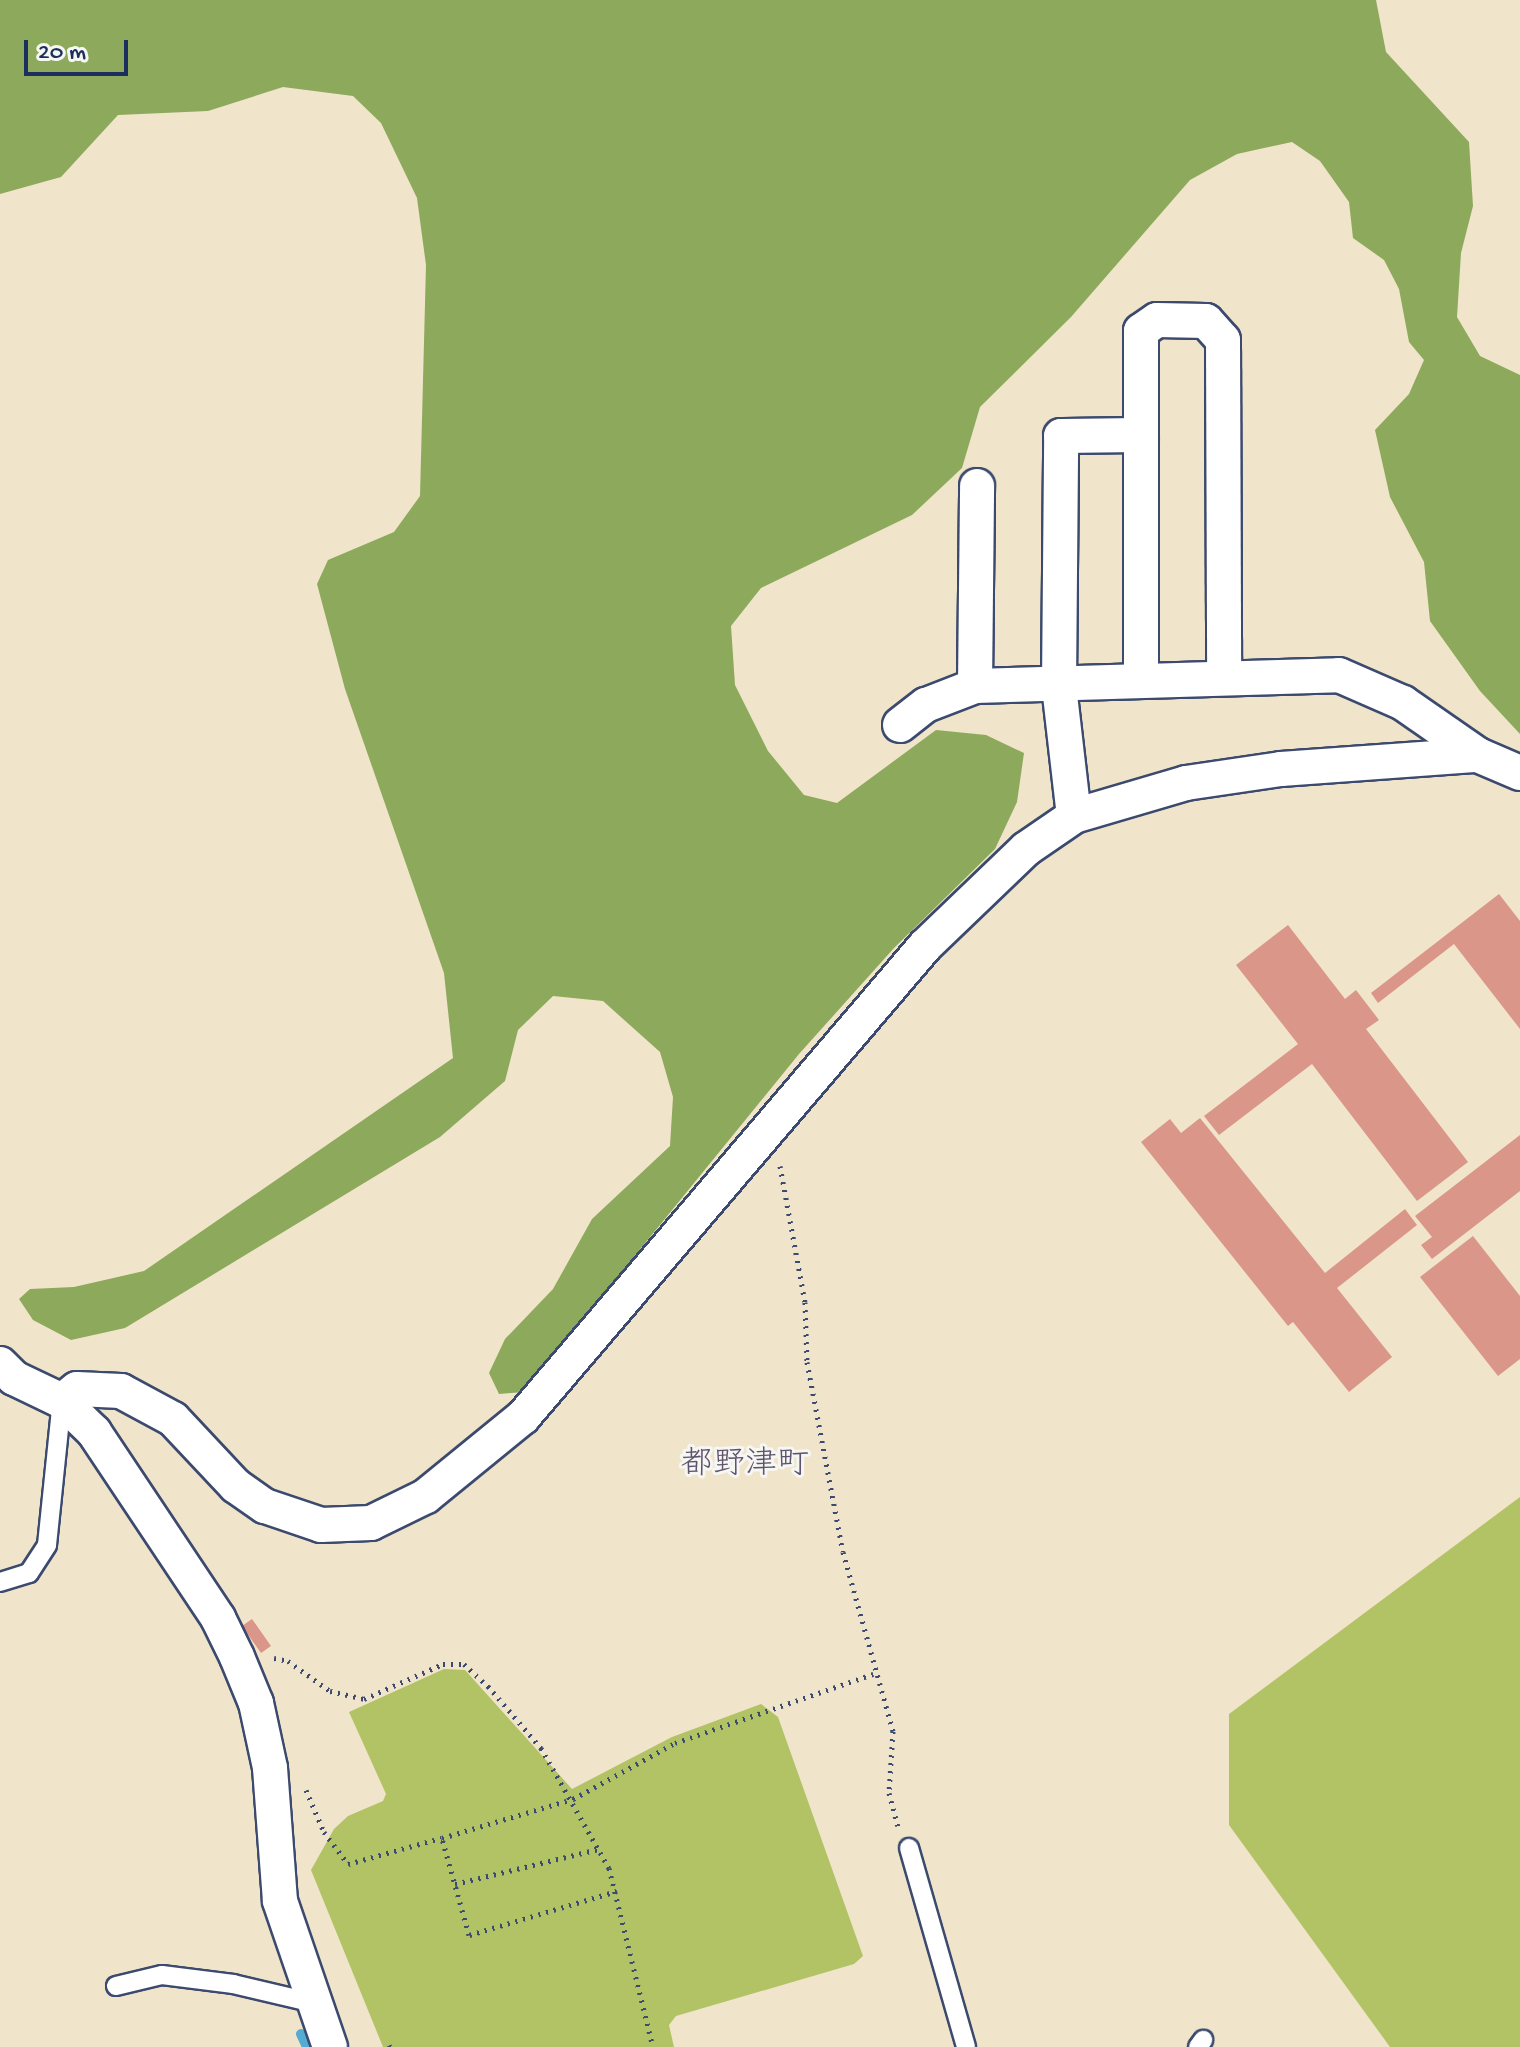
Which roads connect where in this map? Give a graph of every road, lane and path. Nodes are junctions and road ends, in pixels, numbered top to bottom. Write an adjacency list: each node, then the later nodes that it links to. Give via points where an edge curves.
1 (1141, 435): 3 (street, via 1141,331 1157,320 1206,321 1223,340); 4 (street); 6 (street, via 1061,436)
2 (977, 486): 5 (street)
3 (1224, 675): 4 (street); 8 (street, via 1339,675 1403,703)
4 (1141, 679): 6 (street)
5 (975, 686): 6 (street); 7 (street, via 926,705)
6 (1059, 686): 10 (street)
7 (900, 725)
8 (1478, 755): 9 (street); 10 (street, via 1202,780)
9 (1520, 773)
10 (1074, 816): 11 (street, via 1026,849 925,946)
11 (764, 1130): 13 (street, via 523,1417 426,1496 371,1523 321,1525 265,1506 236,1486 173,1419 121,1391 77,1389); 16 (path, via 779,1165 805,1302 807,1362 843,1552)
12 (0, 1364): 13 (street, via 14,1378)
13 (62, 1401): 14 (lane, via 47,1545 29,1573); 15 (street, via 94,1432 218,1618)
14 (0, 1582)
15 (237, 1657): 17 (street, via 256,1703); 18 (path, via 288,1661 330,1691 364,1699 443,1664 464,1664 513,1713)
16 (873, 1674): 18 (path, via 688,1738); 20 (path, via 893,1731 892,1814)
17 (270, 1768): 19 (path, via 283,1769 301,1782 324,1832 348,1864); 25 (street, via 280,1901)
18 (573, 1799): 19 (path); 21 (path)
19 (442, 1838): 22 (path)
20 (909, 1848): 28 (lane)
21 (599, 1849): 22 (path); 23 (path)
22 (455, 1884): 23 (path, via 469,1935)
23 (617, 1891): 27 (path)
24 (116, 1986): 25 (lane, via 162,1975 233,1984)
25 (314, 2003): 26 (street)
26 (330, 2047)
27 (653, 2047)
28 (966, 2047)

